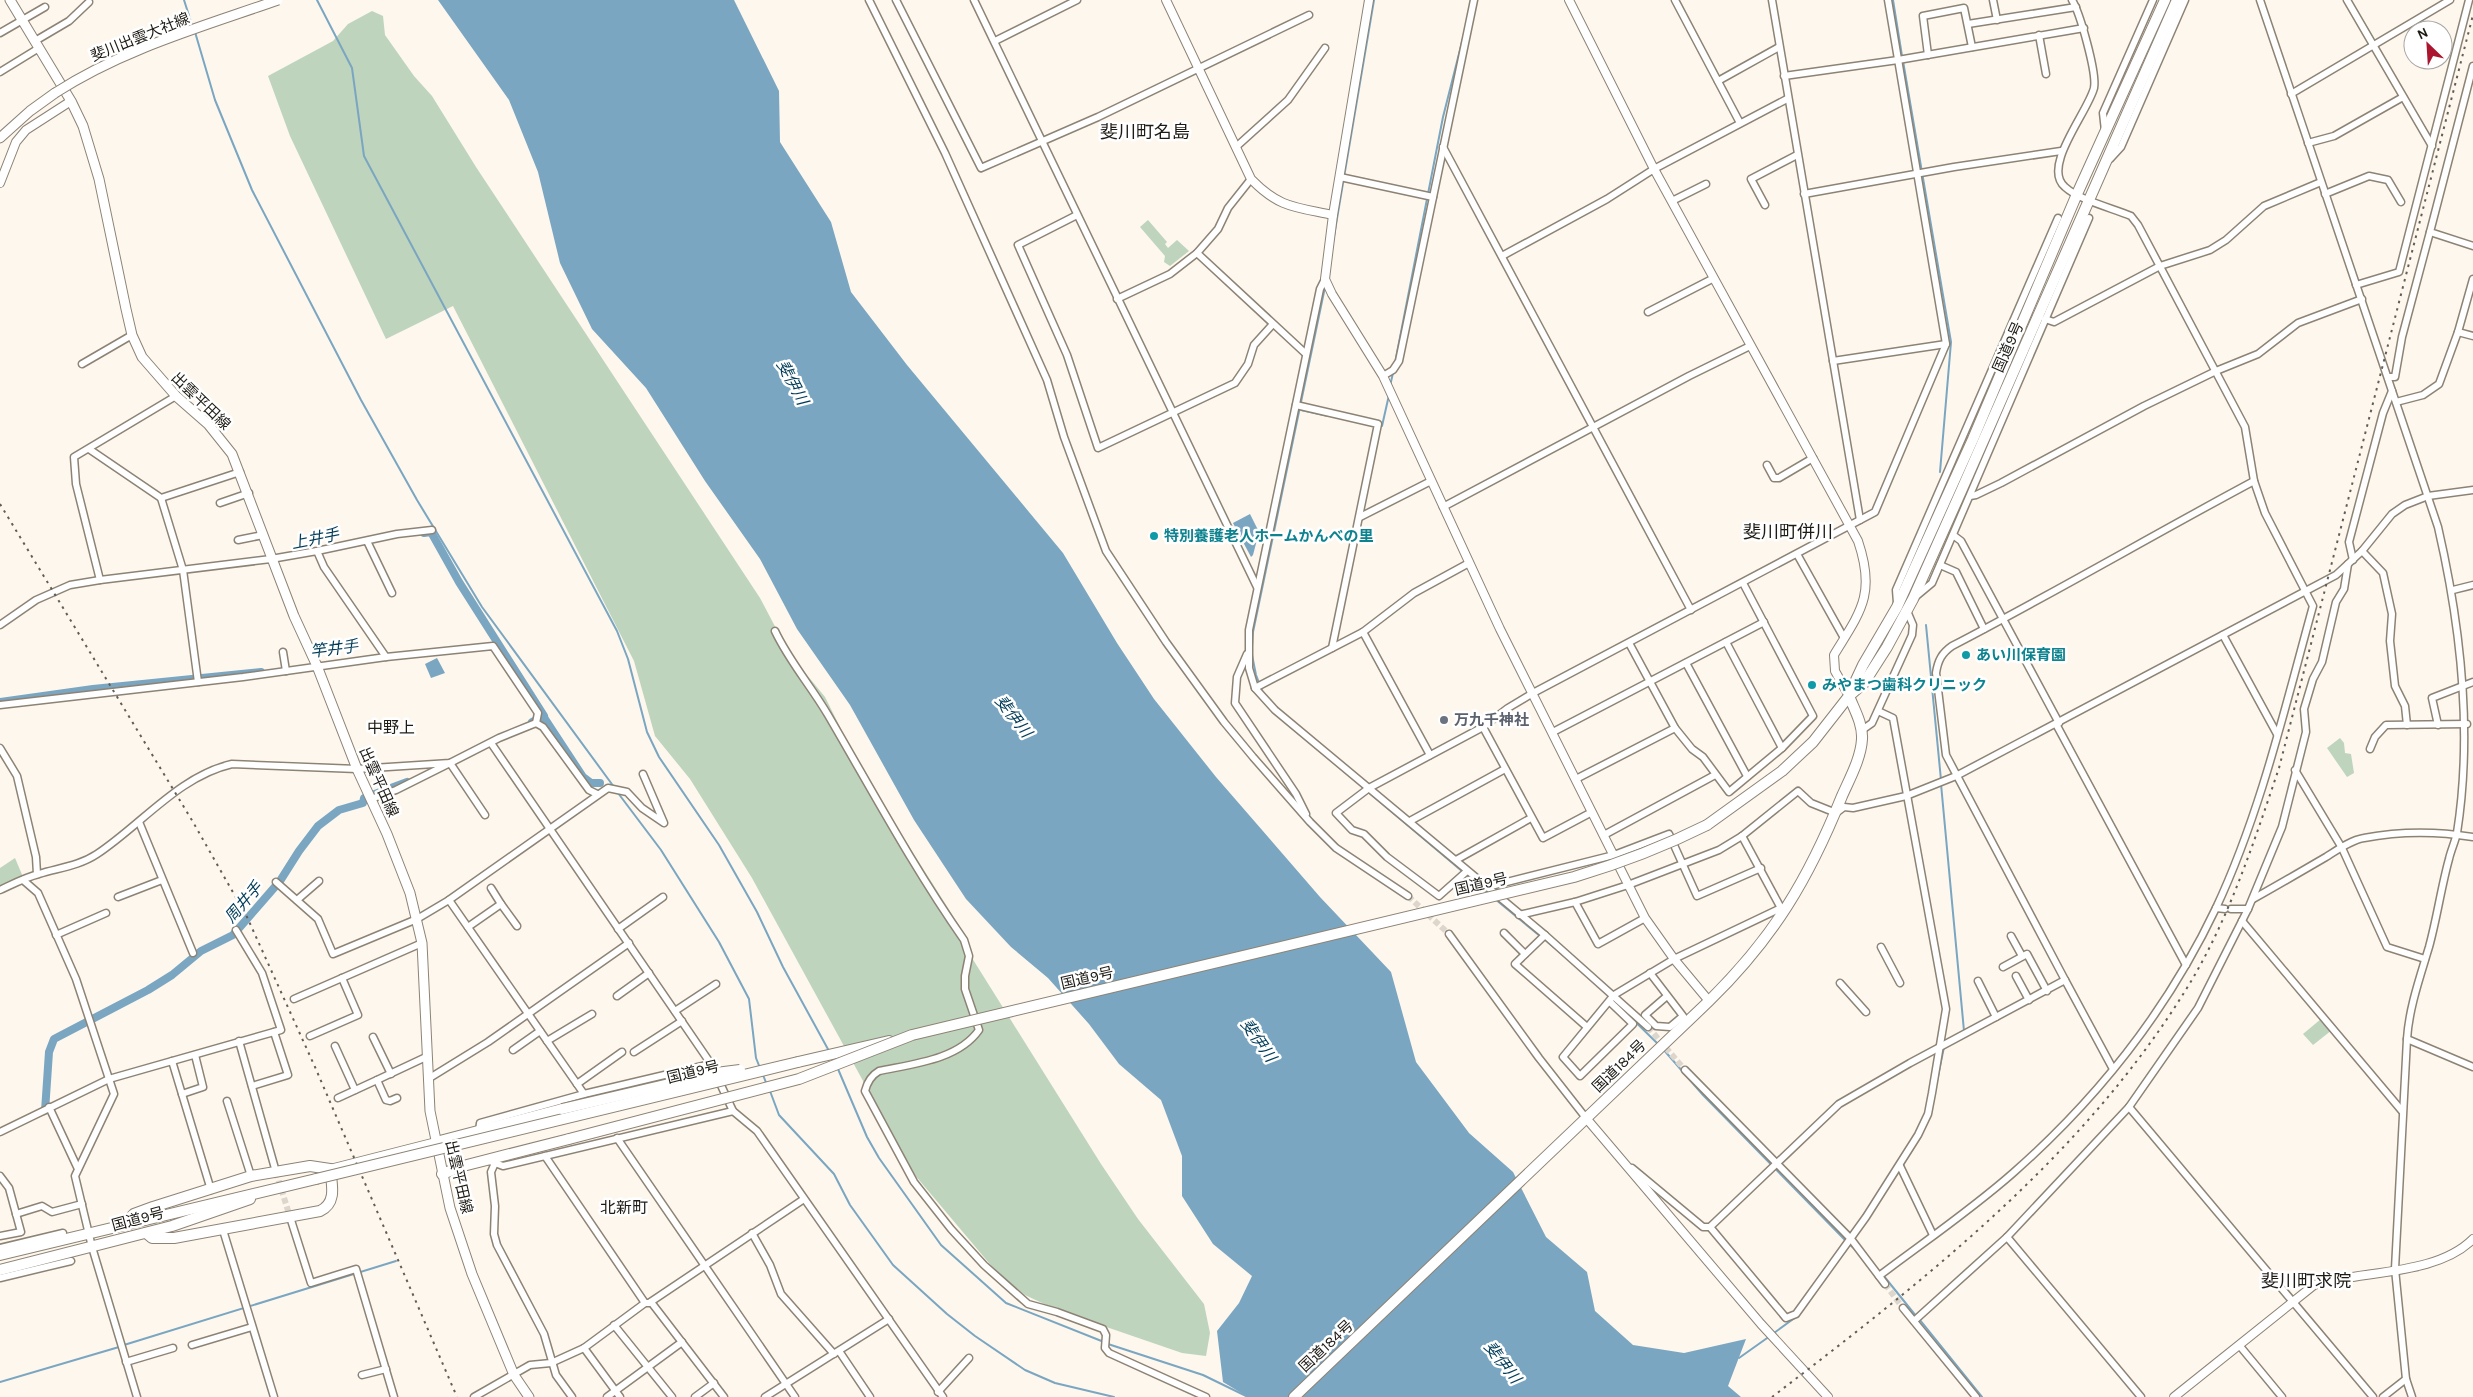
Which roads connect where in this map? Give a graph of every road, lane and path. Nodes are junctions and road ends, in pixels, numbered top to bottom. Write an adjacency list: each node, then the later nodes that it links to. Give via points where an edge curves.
1 (10, 0): 28 (main road, 出雲平田線)
2 (278, 0): 58 (main road, 斐川出雲大社線, bridge, via 131,52 80,77 30,111)
3 (869, 0): 231 (street, via 945,153 1043,372 1106,551 1136,599 1224,722)
4 (896, 0): 59 (street, via 981,168)
5 (974, 0): 35 (street)
6 (1077, 0): 35 (street)
7 (1166, 0): 45 (street)
8 (1369, 0): 69 (street)
9 (1474, 0): 63 (street)
10 (1569, 0): 67 (street)
11 (1675, 0): 50 (street)
12 (1772, 0): 40 (street)
13 (1888, 0): 43 (street)
14 (1993, 0): 29 (street)
15 (2072, 0): 26 (street)
16 (2153, 0): 33 (street)
17 (2165, 0): 41 (highway, 国道9号)
18 (2177, 0): 41 (highway, 国道9号)
19 (2185, 0): 47 (street)
20 (2260, 0): 52 (street)
21 (2347, 0): 37 (street)
22 (2450, 0): 37 (street)
23 (2469, 0): 61 (street)
24 (89, 2): 36 (street)
25 (45, 7): 28 (street)
26 (2076, 7): 29 (street); 31 (street)
27 (1309, 15): 45 (street)
28 (22, 20): 32 (street); 36 (main road, 出雲平田線)
29 (1997, 20): 30 (street)
30 (1968, 24): 38 (street); 42 (street, via 1964,8 1923,16)
31 (2084, 28): 34 (street); 64 (street, via 2094,86 2072,135)
32 (0, 33)
33 (2139, 33): 41 (street); 57 (street, via 2103,113)
34 (2039, 35): 38 (street); 48 (street)
35 (995, 41): 59 (street)
36 (37, 45): 46 (street); 55 (main road, 出雲平田線)
37 (2372, 46): 52 (street); 53 (street)
38 (1972, 47): 42 (street)
39 (1325, 48): 62 (street, via 1288,100)
40 (1779, 48): 49 (street); 50 (street)
41 (2148, 51): 47 (street); 57 (highway, 国道9号); 66 (highway, 国道9号)
42 (1928, 54): 43 (street)
43 (1898, 60): 49 (street); 68 (street)
44 (2473, 66): 51 (street)
45 (1199, 67): 59 (street); 62 (street)
46 (0, 72)
47 (2153, 72): 66 (street, via 2121,147)
48 (2046, 74)
49 (1784, 76): 54 (street)
50 (1718, 81): 56 (street)
51 (2471, 82): 86 (street)
52 (2291, 94): 60 (street)
53 (2403, 97): 60 (street, via 2334,136); 61 (street)
54 (1787, 99): 56 (street); 65 (street)
55 (71, 101): 71 (street, via 26,130 16,142); 107 (main road, 出雲平田線, via 83,126 100,179)
56 (1740, 123): 67 (street)
57 (2105, 132): 75 (highway, 国道9号)
58 (0, 138)
59 (1042, 142): 82 (street)
60 (2308, 143): 72 (street)
61 (2432, 146): 98 (street, via 2400,272)
62 (1236, 147): 70 (street)
63 (1443, 147): 77 (street); 92 (street)
64 (2061, 151): 68 (street); 75 (street, via 2058,176 2064,187)
65 (1797, 156): 74 (street); 81 (street, via 1752,179)
66 (2104, 164): 78 (highway, 国道9号)
67 (1654, 169): 79 (street); 92 (street, via 1607,199)
68 (1917, 174): 74 (street); 109 (street)
69 (1340, 177): 77 (street); 83 (street)
70 (1251, 178): 83 (street, via 1284,206); 91 (street, via 1228,208 1218,229)
71 (0, 182)
72 (2321, 182): 76 (street); 94 (street, via 2264,206 2210,250)
73 (1706, 184): 79 (street)
74 (1804, 194): 114 (street)
75 (2077, 194): 78 (street); 88 (highway, 国道9号)
76 (2325, 194): 80 (street, via 2369,176 2388,180); 98 (street)
77 (1433, 197): 117 (street, via 1399,361)
78 (2089, 200): 87 (highway, 国道9号); 94 (street, via 2131,216)
79 (1672, 201): 95 (street)
80 (2401, 202)
81 (1765, 206)
82 (1077, 215): 99 (street); 123 (street, via 1018,245 1067,355 1098,448)
83 (1333, 215): 96 (street)
84 (2058, 218): 90 (street)
85 (2089, 218): 93 (street)
86 (2430, 232): 89 (street); 118 (street, via 2402,337 2395,377)
87 (2071, 239): 93 (street); 105 (highway, 国道9号)
88 (2057, 240): 90 (street); 110 (highway, 国道9号)
89 (2473, 246)
90 (2045, 249): 104 (street)
91 (1197, 253): 99 (street, via 1170,274); 103 (street)
92 (1502, 256): 126 (street)
93 (2071, 260): 102 (street)
94 (2160, 266): 102 (street, via 2054,322); 116 (street)
95 (1714, 278): 101 (street); 111 (street)
96 (1325, 279): 113 (street); 117 (street)
97 (2473, 279): 106 (street)
98 (2356, 285): 100 (street)
99 (1117, 299): 123 (street)
100 (2362, 299): 116 (street, via 2298,323 2258,354); 118 (street)
101 (1648, 312)
102 (2045, 320): 112 (street)
103 (1273, 324): 113 (street); 123 (street, via 1254,345 1248,364 1235,383)
104 (2013, 325): 110 (street); 125 (street)
105 (2031, 331): 112 (street); 124 (highway, 国道9号)
106 (2458, 332): 108 (street); 121 (street, via 2439,384 2423,395)
107 (132, 335): 115 (street); 120 (main road, 出雲平田線, via 142,357)
108 (2473, 336)
109 (1946, 344): 114 (street); 144 (street, via 1875,512)
110 (2014, 344): 128 (highway, 国道9号)
111 (1750, 346): 126 (street); 130 (street)
112 (2032, 351): 127 (street)
113 (1306, 354): 122 (street)
114 (1833, 361): 144 (street)
115 (82, 364)
116 (2216, 371): 134 (street, via 2245,427); 137 (street, via 2144,406 2001,484 1976,495)
117 (1383, 376): 133 (street)
118 (2388, 377): 119 (street)
119 (2392, 391): 121 (street); 156 (street, via 2383,413 2349,542)
120 (176, 396): 129 (street); 132 (main road, 出雲平田線, via 221,438)
121 (2396, 402): 138 (street)
122 (1296, 405): 143 (street, via 1378,424); 163 (street)
123 (1171, 413): 163 (street)
124 (1994, 416): 127 (street); 137 (highway, 国道9号)
125 (1971, 419): 128 (street); 141 (street)
126 (1594, 427): 142 (street); 169 (street)
127 (1997, 433): 137 (street)
128 (1973, 439): 146 (highway, 国道9号)
129 (89, 449): 139 (street); 160 (street, via 74,457 76,484)
130 (1814, 458): 131 (street, via 1779,478 1774,478); 145 (street)
131 (1767, 465)
132 (240, 472): 136 (main road, 出雲平田線); 139 (street)
133 (1431, 481): 142 (street); 143 (street)
134 (2254, 481): 164 (street, via 2265,512); 170 (street)
135 (2473, 490): 138 (street)
136 (248, 493): 140 (street); 148 (main road, 出雲平田線)
137 (1966, 493): 149 (street); 167 (highway, 国道9号)
138 (2428, 496): 152 (street, via 2392,514); 165 (street)
139 (162, 498): 159 (street)
140 (220, 503)
141 (1932, 507): 146 (street); 168 (street, via 1896,590)
142 (1443, 508): 157 (street)
143 (1360, 517): 180 (street)
144 (1860, 520): 145 (street)
145 (1850, 526): 154 (street); 177 (street, via 1866,565 1866,590 1859,615)
146 (1933, 526): 168 (highway, 国道9号)
147 (432, 530): 151 (street)
148 (263, 535): 150 (street); 155 (main road, 出雲平田線)
149 (1953, 535): 158 (street); 170 (street, via 1962,541)
150 (238, 540)
151 (367, 541): 153 (street); 166 (street)
152 (2362, 551): 156 (street); 200 (street, via 2383,573 2392,614 2390,641 2395,686 2405,706)
153 (317, 552): 155 (street); 183 (street)
154 (1798, 554): 161 (street); 177 (street)
155 (271, 559): 159 (street); 185 (main road, 出雲平田線)
156 (2351, 562): 164 (street, via 2336,575); 215 (street, via 2344,589 2336,602 2322,662 2304,709 2306,732)
157 (1469, 563): 175 (street, via 1414,593); 192 (street)
158 (1940, 565): 167 (street, via 1932,583); 173 (street, via 1956,572)
159 (183, 570): 160 (street); 187 (street)
160 (100, 580): 172 (street, via 53,591)
161 (1743, 583): 169 (street); 171 (street)
162 (2473, 585): 165 (street)
163 (1256, 587): 182 (street)
164 (2307, 590): 176 (street); 206 (street, via 2313,606)
165 (2453, 590): 190 (street)
166 (392, 593)
167 (1913, 599): 168 (highway, 国道9号)
168 (1902, 609): 193 (highway, 国道9号, via 1864,683); 196 (street, via 1913,626 1912,635)
169 (1691, 610): 179 (street)
170 (2003, 619): 173 (street); 198 (street)
171 (1764, 622): 178 (street); 209 (street, via 1813,716)
172 (0, 626)
173 (1984, 629): 219 (street, via 1943,653 1936,673 1946,755)
174 (775, 631): 436 (street, via 783,648 818,697 897,838 964,940 969,956 966,989 979,1030 965,1045 932,1060 879,1071 865,1091 914,1182 984,1265 1028,1304 1103,1329 1109,1353)
175 (1363, 632): 180 (street); 211 (street)
176 (2223, 635): 198 (street); 206 (street)
177 (1844, 638): 193 (street, via 1833,662)
178 (1726, 642): 184 (street); 209 (street)
179 (1629, 643): 188 (street); 192 (street)
180 (1332, 648): 191 (street)
181 (283, 652): 186 (street)
182 (1247, 653): 191 (street); 231 (street, via 1237,677 1235,703 1296,794)
183 (386, 657): 185 (street); 197 (street, via 493,646 538,713)
184 (1686, 663): 188 (street); 218 (street)
185 (317, 666): 186 (street); 213 (main road, 出雲平田線)
186 (286, 671): 187 (street)
187 (198, 682): 195 (street)
188 (1650, 682): 203 (street); 205 (street)
189 (2473, 682): 190 (street)
190 (2466, 684): 194 (street); 201 (street, via 2432,698)
191 (1255, 688): 221 (street, via 1275,710)
192 (1533, 693): 202 (street); 205 (street)
193 (1848, 696): 204 (highway); 314 (highway, 国道9号, bridge, via 1813,742 1782,771 1707,825 1631,860 1574,877)
194 (2470, 703): 199 (street)
195 (0, 705)
196 (1878, 711): 204 (street, via 1872,723); 223 (street, via 1892,718)
197 (536, 723): 207 (street); 222 (street, via 543,727 589,790)
198 (2057, 723): 219 (street); 285 (street)
199 (2467, 724): 201 (street); 234 (street, via 2468,756)
200 (2407, 725): 201 (street); 210 (street, via 2386,725 2374,736)
201 (2438, 725)
202 (1483, 727): 211 (street); 214 (street)
203 (1675, 728): 217 (street, via 1703,757); 220 (street)
204 (1862, 730): 226 (highway, 国道184号, via 1858,759)
205 (1553, 732): 220 (street)
206 (2277, 734): 260 (street, via 2266,780)
207 (492, 743): 212 (street); 232 (street)
208 (0, 748): 243 (street, via 17,776)
209 (1782, 748): 218 (street)
210 (2370, 749)
211 (1430, 755): 221 (street)
212 (450, 763): 213 (street); 224 (street); 227 (street)
213 (357, 769): 224 (main road, 出雲平田線); 230 (street, via 232,764 218,767 195,778)
214 (1505, 769): 228 (street); 229 (street)
215 (2295, 770): 237 (street); 257 (street, via 2282,827)
216 (642, 774): 222 (street, via 664,823 642,808 627,792 608,788)
217 (1715, 775): 218 (street, via 1729,792); 233 (street)
218 (1748, 776)
219 (1956, 776): 223 (street); 291 (street)
220 (1576, 779): 225 (street)
221 (1369, 788): 229 (street); 242 (street, via 1336,813 1352,830 1364,834 1387,857 1439,896)
222 (596, 794): 232 (street)
223 (1906, 796): 226 (street, via 1853,808 1844,807); 321 (street, via 1943,987 1946,1009)
224 (371, 799): 266 (main road, 出雲平田線, via 407,884)
225 (1592, 812): 228 (street, via 1543,838); 233 (street)
226 (1836, 813): 235 (street, via 1811,803 1798,791); 262 (highway, 国道184号, via 1808,873)
227 (485, 815)
228 (1531, 818): 239 (street)
229 (1410, 821): 239 (street)
230 (139, 822): 243 (street, via 95,856 75,865); 245 (street)
231 (1310, 822): 252 (street, via 1336,848)
232 (549, 828): 256 (street); 270 (street)
233 (1604, 834): 238 (street)
234 (2457, 834): 236 (street); 237 (street, via 2383,833); 284 (street)
235 (1742, 836): 240 (street, via 1719,850); 241 (street)
236 (2473, 837)
237 (2342, 848): 257 (street); 284 (street, via 2387,947)
238 (1614, 855): 240 (street, via 1669,834); 248 (street); 250 (street)
239 (1456, 860): 242 (street)
240 (1683, 864): 241 (street, via 1697,896); 248 (street)
241 (1761, 868): 262 (street)
242 (1468, 871): 250 (street)
243 (37, 874): 244 (street)
244 (22, 880): 251 (street); 273 (street, via 38,894)
245 (162, 880): 253 (street); 280 (street)
246 (319, 881): 255 (street)
247 (276, 882): 255 (street)
248 (1628, 885): 258 (street); 265 (street)
249 (491, 888): 259 (street)
250 (1487, 888): 264 (street)
251 (0, 890)
252 (1408, 896)
253 (118, 897)
254 (663, 898): 270 (street)
255 (297, 900): 266 (street, via 318,919 333,954)
256 (449, 900): 266 (street); 269 (street)
257 (2252, 900): 261 (street)
258 (1576, 902): 264 (street); 265 (street, via 1598,944)
259 (501, 904): 268 (street); 269 (street)
260 (2216, 908): 261 (street); 285 (street)
261 (2248, 909): 267 (street)
262 (1783, 910): 283 (street); 303 (highway, 国道184号, via 1740,970)
263 (106, 913): 273 (street)
264 (1519, 915): 275 (street)
265 (1645, 918): 283 (street)
266 (417, 919): 277 (main road, 出雲平田線)
267 (2242, 921): 346 (street, via 2198,1008); 348 (street)
268 (517, 926)
269 (468, 928): 306 (street)
270 (618, 929): 278 (street)
271 (236, 930): 313 (street, via 273,1000 281,1030)
272 (1504, 933): 281 (street)
273 (56, 934): 335 (street, via 90,1016)
274 (1449, 934): 349 (street)
275 (1545, 935): 281 (street); 297 (street)
276 (2011, 936): 282 (street)
277 (422, 943): 290 (street); 326 (main road, 出雲平田線)
278 (628, 943): 287 (street); 306 (street)
279 (1881, 947): 294 (street)
280 (193, 953)
281 (1526, 954): 311 (street, via 1515,964)
282 (2022, 956): 286 (street); 296 (street, via 2026,954)
283 (1674, 959): 288 (street); 303 (street)
284 (2425, 959): 317 (street, via 2408,1022)
285 (2186, 965): 331 (street, via 2151,1020)
286 (2003, 966)
287 (649, 973): 298 (street); 304 (street)
288 (1650, 974): 297 (street); 299 (street)
289 (2016, 976): 301 (street)
290 (342, 978): 300 (street); 315 (street, via 358,1015)
291 (2065, 980): 296 (street); 331 (street)
292 (1978, 981): 308 (street)
293 (1840, 983): 305 (street)
294 (1900, 983)
295 (716, 984): 304 (street)
296 (2046, 991): 301 (street)
297 (1614, 995): 302 (street); 310 (street)
298 (617, 996)
299 (1668, 996): 299 (street, via 1683,1016 1670,1027 1656,1026 1645,1015)
300 (294, 999)
301 (2029, 1000): 308 (street)
302 (1609, 1001): 311 (street); 311 (street, via 1633,1024 1580,1076 1563,1057)
303 (1709, 1001): 349 (highway, 国道184号)
304 (675, 1011): 309 (street)
305 (1866, 1012)
306 (527, 1013): 312 (street); 334 (street, via 488,1042)
307 (592, 1014): 319 (street)
308 (1996, 1018): 321 (street)
309 (682, 1021): 324 (street); 329 (street)
310 (1648, 1026)
311 (1587, 1027)
312 (540, 1031): 319 (street); 322 (street)
313 (274, 1032): 318 (street); 338 (street, via 288,1075)
314 (912, 1035): 328 (highway, 国道9号, bridge); 356 (highway, bridge, via 799,1079)
315 (310, 1036)
316 (374, 1037): 333 (street)
317 (2407, 1039): 330 (street); 348 (street)
318 (239, 1041): 325 (street); 338 (street)
319 (547, 1041): 337 (street)
320 (335, 1046): 339 (street)
321 (1942, 1046): 357 (street, via 1839,1104); 358 (street, via 1928,1114)
322 (513, 1050)
323 (622, 1052): 337 (street)
324 (634, 1052)
325 (195, 1055): 327 (street); 340 (street, via 203,1087)
326 (426, 1057): 333 (street); 334 (main road, 出雲平田線)
327 (172, 1061): 335 (street); 340 (street)
328 (798, 1062): 350 (highway, bridge, via 716,1074); 365 (highway, 国道9号, bridge)
329 (711, 1064): 341 (street); 347 (street)
330 (2473, 1067)
331 (2113, 1069): 378 (street, via 2084,1103 2013,1173)
332 (1685, 1070): 357 (street)
333 (391, 1074): 336 (street)
334 (428, 1078): 353 (main road, 出雲平田線)
335 (109, 1079): 345 (street); 359 (street, via 114,1094)
336 (377, 1080): 339 (street); 343 (street, via 386,1100)
337 (578, 1084): 341 (street)
338 (252, 1086): 361 (street)
339 (355, 1090): 342 (street)
340 (182, 1094): 366 (street)
341 (584, 1094): 350 (street, via 480,1123)
342 (338, 1098)
343 (397, 1098)
344 (228, 1101): 364 (street)
345 (49, 1107): 351 (street); 359 (street)
346 (2129, 1107): 380 (street); 397 (street)
347 (733, 1111): 352 (street); 367 (street, via 757,1131)
348 (2402, 1111): 391 (street)
349 (1586, 1118): 355 (street); 437 (highway, 国道184号)
350 (479, 1131): 353 (highway)
351 (0, 1132)
352 (617, 1138): 354 (street); 390 (street)
353 (436, 1142): 360 (street); 362 (main road, 出雲平田線)
354 (545, 1156): 356 (street, via 503,1166); 398 (street)
355 (1618, 1157): 372 (street, via 1703,1227); 438 (street)
356 (491, 1161): 362 (highway); 412 (street, via 496,1240 544,1334)
357 (1775, 1163): 372 (street); 381 (street)
358 (1900, 1166): 378 (street); 381 (street)
359 (78, 1169): 368 (street, via 75,1176)
360 (330, 1169): 361 (highway, via 310,1166); 370 (highway, via 332,1200 326,1208)
361 (276, 1172): 364 (highway)
362 (442, 1174): 416 (main road, 出雲平田線, via 472,1274)
363 (0, 1176): 369 (street, via 8,1188)
364 (251, 1176): 366 (highway)
365 (281, 1187): 371 (highway, 国道9号); 376 (highway, 国道9号)
366 (211, 1190): 371 (highway, via 134,1214)
367 (804, 1199): 377 (street); 400 (street)
368 (82, 1204): 369 (street, via 52,1212 42,1206); 375 (street)
369 (16, 1214): 379 (street, via 21,1232)
370 (290, 1217): 373 (highway); 414 (street, via 311,1283 356,1269)
371 (124, 1224): 375 (highway, 国道9号)
372 (1710, 1227): 381 (street, via 1786,1318 1796,1314)
373 (224, 1230): 376 (highway, via 174,1238 152,1238); 403 (street)
374 (63, 1233): 383 (street)
375 (89, 1233): 384 (highway, 国道9号); 385 (street)
376 (146, 1233): 385 (highway, 国道9号)
377 (752, 1233): 390 (street); 409 (street, via 770,1265 780,1294)
378 (1933, 1235): 394 (street)
379 (0, 1236)
380 (2007, 1237): 401 (street); 440 (street)
381 (1851, 1239): 394 (street)
382 (2473, 1239): 391 (street, via 2438,1261)
383 (24, 1242): 384 (street); 386 (street)
384 (38, 1246): 387 (highway, 国道9号)
385 (92, 1247): 388 (highway, 国道9号); 411 (street)
386 (0, 1248)
387 (0, 1255)
388 (43, 1260): 392 (highway, 国道9号); 393 (street)
389 (71, 1261): 393 (street)
390 (704, 1265): 398 (street); 419 (street)
391 (2395, 1269): 397 (street, via 2332,1279 2314,1285); 417 (street)
392 (0, 1270)
393 (33, 1270): 395 (street)
394 (1879, 1276): 396 (street)
395 (0, 1278)
396 (1885, 1284)
397 (2291, 1301): 406 (street); 443 (street)
398 (648, 1302): 402 (street); 404 (street)
399 (1903, 1308): 401 (street)
400 (889, 1319): 409 (street); 421 (street)
401 (1914, 1321): 439 (street)
402 (614, 1325): 408 (street); 413 (street)
403 (252, 1326): 405 (street); 423 (street)
404 (682, 1342): 413 (street); 418 (street)
405 (192, 1345)
406 (2239, 1345): 441 (street); 442 (street)
407 (173, 1348): 411 (street)
408 (584, 1348): 412 (street); 420 (street)
409 (837, 1353): 419 (street); 435 (street)
410 (969, 1358): 421 (street)
411 (126, 1362): 422 (street)
412 (551, 1363): 416 (street, via 530,1365); 427 (street)
413 (647, 1367): 420 (street); 430 (street)
414 (386, 1369): 415 (street); 424 (street)
415 (362, 1375)
416 (514, 1375): 425 (street); 426 (main road, 出雲平田線)
417 (2406, 1379): 444 (street); 445 (street)
418 (714, 1383): 431 (street); 432 (street)
419 (785, 1384): 433 (street); 434 (street)
420 (615, 1390): 428 (street); 429 (street)
421 (940, 1394)
422 (137, 1397)
423 (274, 1397)
424 (394, 1397)
425 (474, 1397)
426 (528, 1397)
427 (572, 1397)
428 (607, 1397)
429 (620, 1397)
430 (672, 1397)
431 (695, 1397)
432 (724, 1397)
433 (765, 1397)
434 (795, 1397)
435 (870, 1397)
436 (1206, 1397)
437 (1294, 1397)
438 (1828, 1397)
439 (1976, 1397)
440 (2141, 1397)
441 (2174, 1397)
442 (2282, 1397)
443 (2373, 1397)
444 (2383, 1397)
445 (2412, 1397)

